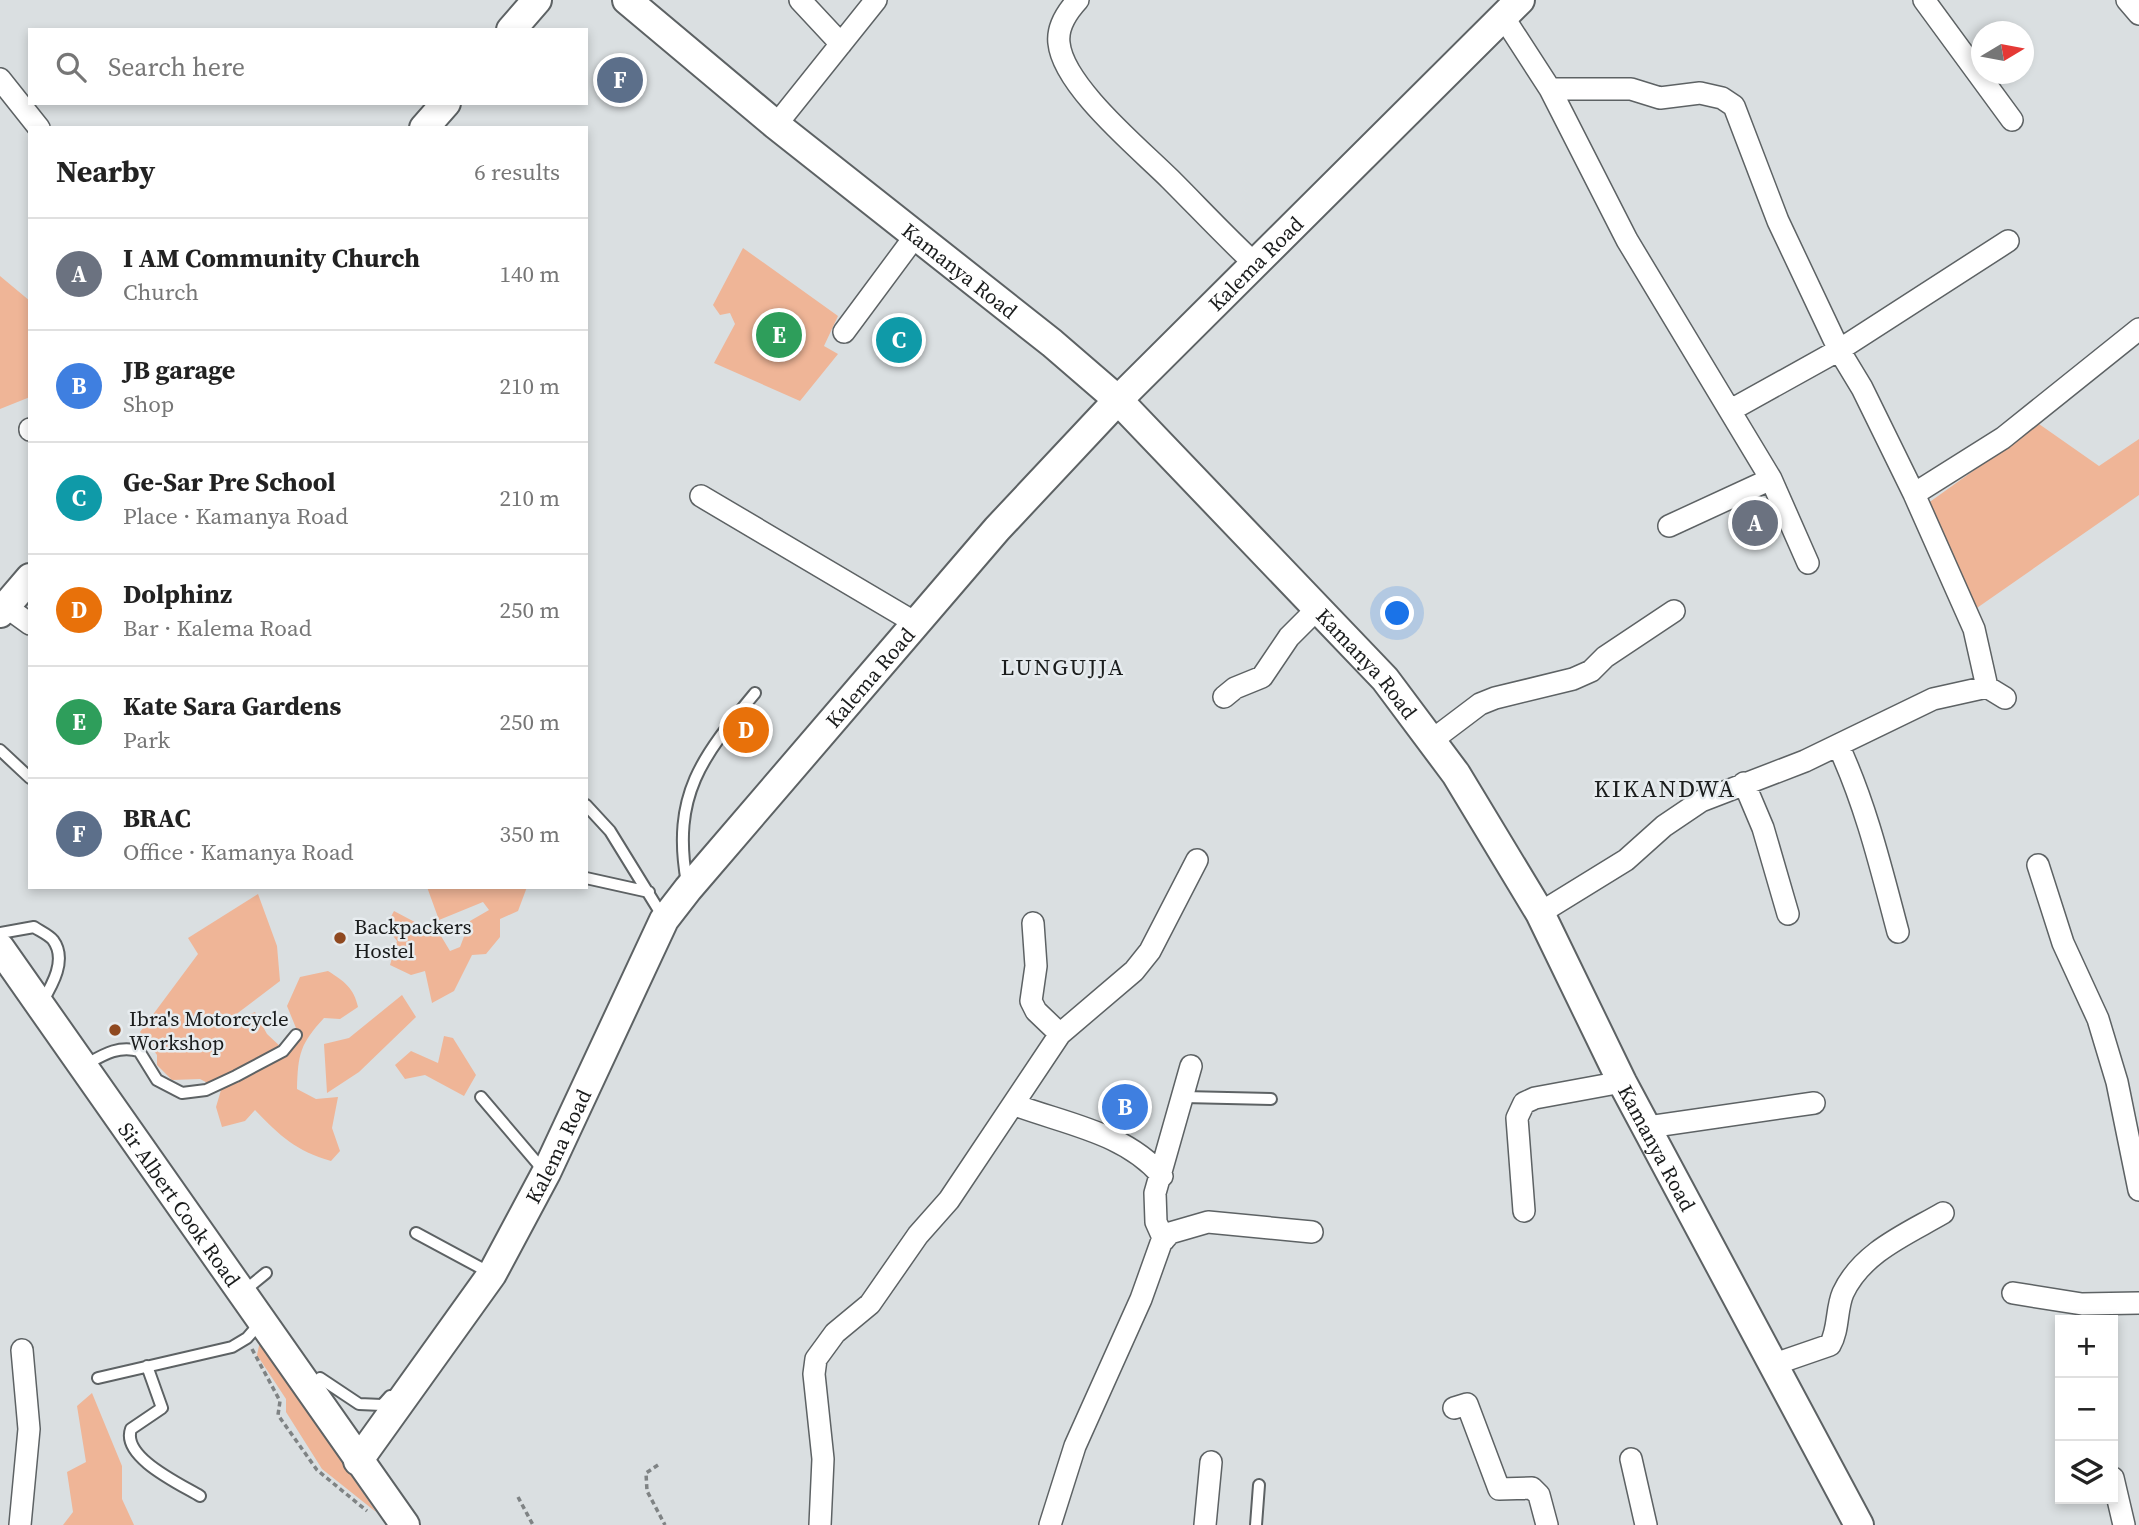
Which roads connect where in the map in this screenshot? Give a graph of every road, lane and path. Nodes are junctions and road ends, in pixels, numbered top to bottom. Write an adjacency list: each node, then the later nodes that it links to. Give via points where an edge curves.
1 (537, 0): 10 (street)
2 (627, 0): 15 (street, Kamanya Road)
3 (800, 0): 11 (street)
4 (876, 0): 11 (street)
5 (1077, 0): 19 (street, via 1067,12 1059,42 1072,75 1100,111)
6 (1924, 0): 14 (street)
7 (2127, 0): 9 (street)
8 (1512, 9): 13 (street); 19 (street, Kalema Road)
9 (2139, 14)
10 (513, 28)
11 (841, 44): 15 (street)
12 (0, 79): 16 (street)
13 (1550, 89): 22 (street, via 1631,89 1660,98 1700,93 1734,106 1777,220); 24 (street, via 1627,240)
14 (2012, 120)
15 (776, 125): 17 (street, Kamanya Road)
16 (37, 126)
17 (916, 235): 21 (street); 23 (street, Kamanya Road)
18 (2008, 241): 22 (street)
19 (1254, 262): 23 (street, Kalema Road)
20 (2139, 329): 26 (street, via 2003,438)
21 (844, 332)
22 (1839, 350): 24 (street); 26 (street, via 1863,388)
23 (1118, 400): 32 (street, Kamanya Road); 34 (street, Kalema Road)
24 (1731, 411): 25 (street)
25 (1771, 480): 28 (street); 29 (street)
26 (1914, 494): 39 (street, via 1975,629 1996,692 1933,699)
27 (701, 496): 34 (street)
28 (1669, 526)
29 (1808, 562)
30 (28, 580): 31 (street)
31 (3, 609): 35 (street)
32 (1318, 609): 37 (street, via 1289,637 1262,677); 38 (street, Kamanya Road, via 1385,679)
33 (1674, 611): 38 (street, via 1591,671 1488,701)
34 (914, 622): 47 (street, Kalema Road)
35 (28, 623)
36 (755, 693): 47 (lane, via 710,748 690,784 684,852)
37 (1224, 697)
38 (1432, 741): 49 (street, Kamanya Road)
39 (1838, 745): 42 (street); 53 (street, via 1874,838)
40 (0, 750): 41 (lane)
41 (28, 776)
42 (1744, 783): 49 (street, via 1683,812 1626,860); 50 (street, via 1763,828)
43 (588, 807): 48 (lane, via 610,831)
44 (1197, 860): 57 (street, via 1150,951 1134,971)
45 (2038, 864): 70 (street, via 2063,943 2098,1019 2117,1082)
46 (588, 878): 48 (lane)
47 (688, 889): 51 (street, Kalema Road)
48 (649, 892): 51 (lane)
49 (1540, 913): 61 (street, Kamanya Road)
50 (1788, 914)
51 (664, 920): 68 (street, Kalema Road)
52 (1033, 923): 57 (street, via 1036,966 1031,1001)
53 (1898, 932)
54 (0, 933): 56 (lane, via 34,927 54,941 59,959)
55 (0, 948): 56 (street, Sir Albert Cook Road)
56 (41, 1004): 59 (street, Sir Albert Cook Road)
57 (1060, 1034): 66 (street)
58 (296, 1035): 59 (lane, via 283,1051 206,1090 182,1093 157,1080 139,1051 127,1047)
59 (85, 1065): 78 (street, Sir Albert Cook Road)
60 (1191, 1066): 63 (street)
61 (1622, 1082): 67 (street, Kamanya Road); 71 (street, via 1524,1103 1517,1118)
62 (481, 1097): 68 (lane)
63 (1184, 1097): 64 (lane); 69 (street)
64 (1271, 1099)
65 (1814, 1102): 67 (street)
66 (1015, 1105): 69 (street, via 1113,1138 1133,1148); 102 (street, via 870,1304 835,1333 816,1359 823,1459)
67 (1648, 1127): 84 (street, Kamanya Road)
68 (546, 1173): 77 (street, Kalema Road)
69 (1162, 1176): 75 (street, via 1154,1205)
70 (2139, 1190)
71 (1524, 1211)
72 (1943, 1213): 84 (street, via 1890,1242 1866,1262 1842,1297 1830,1345)
73 (1312, 1231): 75 (street, via 1208,1222 1175,1229)
74 (416, 1233): 77 (lane)
75 (1164, 1240): 103 (street, via 1075,1446)
76 (266, 1273): 78 (lane)
77 (492, 1274): 82 (street, Kalema Road)
78 (242, 1293): 81 (street, Sir Albert Cook Road)
79 (2013, 1293): 80 (street, via 2082,1304)
80 (2139, 1303)
81 (255, 1329): 85 (lane, via 232,1347); 90 (street, Sir Albert Cook Road); 97 (path, via 280,1401 278,1415 317,1470)
82 (444, 1331): 87 (lane, via 382,1405 359,1404); 90 (street, Kalema Road)
83 (22, 1350): 98 (street, via 29,1429)
84 (1776, 1364): 108 (street, Kamanya Road)
85 (147, 1366): 86 (lane); 94 (lane, via 162,1408 131,1429 130,1438 140,1457)
86 (98, 1378)
87 (320, 1378)
88 (1454, 1408): 106 (street, via 1466,1404 1499,1489 1532,1488 1539,1495)
89 (1631, 1459): 107 (street)
90 (358, 1461): 99 (street, Sir Albert Cook Road)
91 (1211, 1462): 104 (street)
92 (658, 1465): 101 (path, via 646,1473 645,1483)
93 (1259, 1485): 105 (lane)
94 (200, 1496)
95 (518, 1497): 100 (path)
96 (2118, 1499): 109 (street)
97 (376, 1518)
98 (20, 1525)
99 (405, 1525)
100 (533, 1525)
101 (665, 1525)
102 (820, 1525)
103 (1051, 1525)
104 (1205, 1525)
105 (1256, 1525)
106 (1547, 1525)
107 (1646, 1525)
108 (1859, 1525)
109 (2124, 1525)

